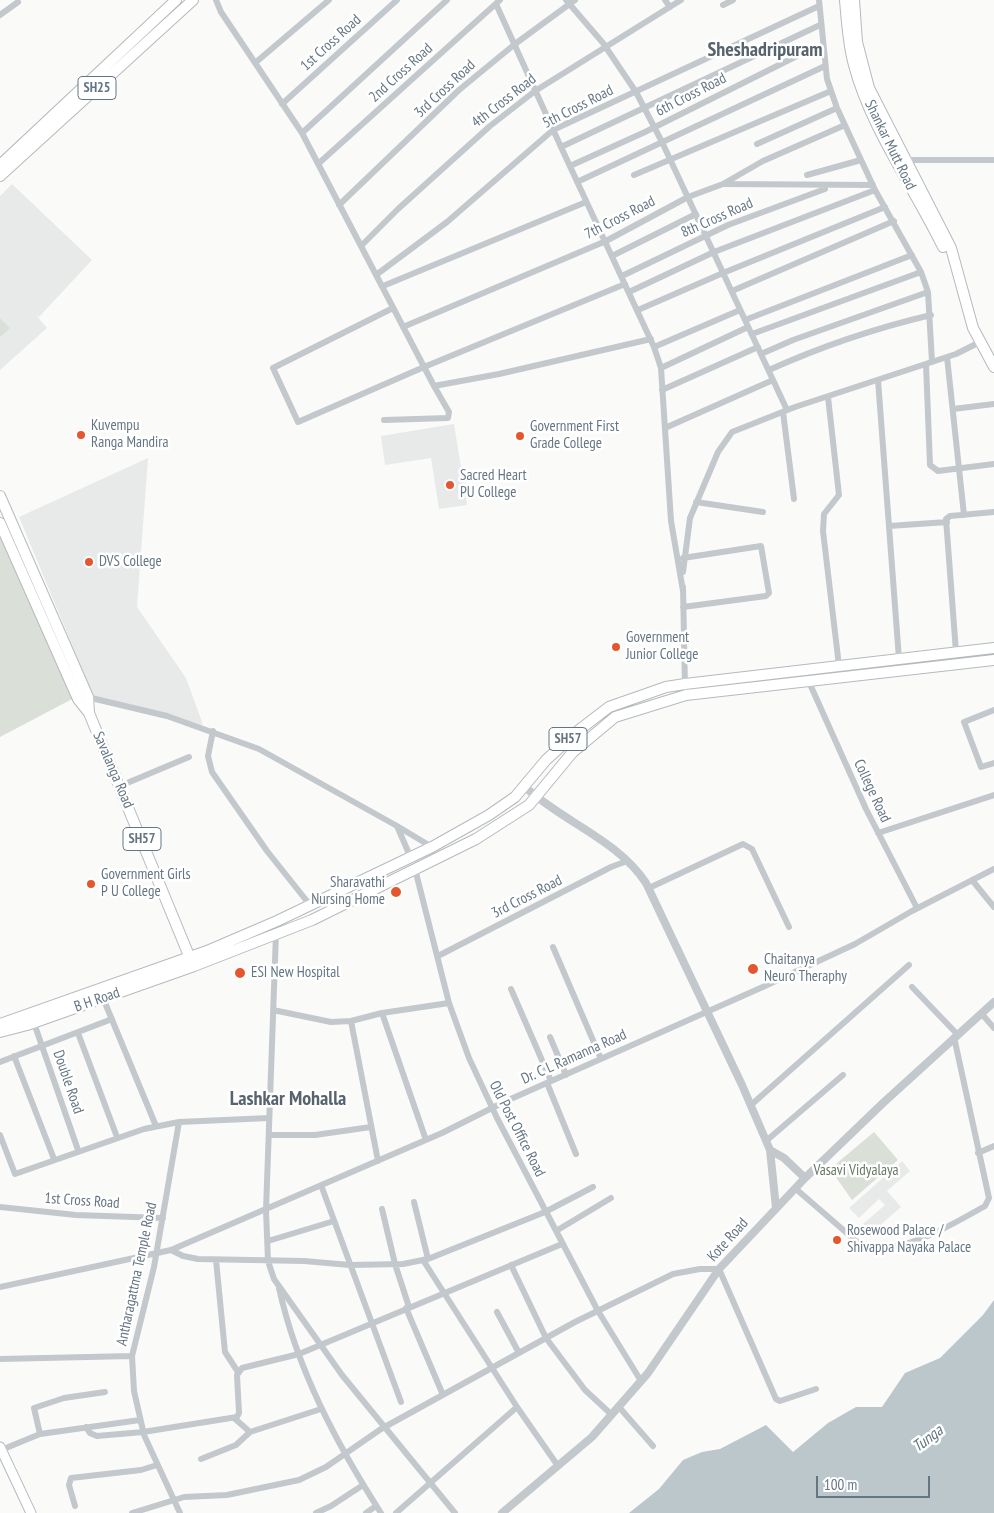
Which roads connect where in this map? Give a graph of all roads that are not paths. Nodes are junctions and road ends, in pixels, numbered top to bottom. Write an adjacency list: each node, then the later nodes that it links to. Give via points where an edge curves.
1 (176, 0): 44 (main road, SH25)
2 (193, 0): 47 (main road, SH25)
3 (216, 0): 23 (street)
4 (329, 0): 23 (street)
5 (396, 0): 29 (street, 1st Cross Road)
6 (447, 0): 35 (street)
7 (665, 0): 17 (street)
8 (681, 0): 17 (street, 4th Cross Road)
9 (733, 0): 16 (street)
10 (846, 0): 25 (main road, Shankar Mutt Road)
11 (854, 0): 25 (main road, Shankar Mutt Road)
12 (570, 1): 20 (street, 3rd Cross Road); 22 (street)
13 (18, 2): 18 (street)
14 (498, 2): 20 (street); 43 (street, 2nd Cross Road)
15 (819, 3): 19 (street); 28 (street, 5th Cross Road)
16 (724, 5)
17 (670, 7): 22 (street, 4th Cross Road)
18 (0, 15)
19 (820, 25): 21 (street); 30 (street)
20 (515, 44): 26 (street); 55 (street, 3rd Cross Road, via 459,90)
21 (823, 47): 24 (street); 33 (street, 6th Cross Road, via 801,54)
22 (606, 48): 26 (street, 4th Cross Road); 28 (street)
23 (255, 63): 29 (street)
24 (825, 66): 27 (street); 36 (street)
25 (858, 66): 41 (main road, Shankar Mutt Road); 69 (main road, Shankar Mutt Road, via 871,111)
26 (536, 91): 34 (street); 61 (street, 4th Cross Road, via 490,126)
27 (831, 91): 31 (street); 39 (street)
28 (636, 92): 30 (street); 34 (street, 5th Cross Road)
29 (282, 104): 35 (street)
30 (645, 108): 33 (street); 38 (street)
31 (837, 108): 32 (street); 37 (street)
32 (845, 125): 40 (street); 50 (street, 7th Cross Road, via 763,161)
33 (655, 127): 36 (street); 45 (street, 6th Cross Road)
34 (553, 130): 38 (street); 67 (street, 5th Cross Road, via 446,222)
35 (302, 133): 43 (street)
36 (662, 142): 39 (street); 49 (street)
37 (756, 144)
38 (560, 147): 45 (street)
39 (670, 160): 48 (street); 53 (street)
40 (861, 160): 46 (street); 51 (street)
41 (907, 160): 42 (street); 69 (main road, Shankar Mutt Road, via 951,248)
42 (994, 160)
43 (318, 164): 55 (street)
44 (0, 165)
45 (570, 166): 49 (street)
46 (808, 175)
47 (0, 176)
48 (634, 176)
49 (577, 182): 54 (street)
50 (723, 184): 51 (street); 53 (street, 7th Cross Road)
51 (874, 187): 56 (street); 62 (street)
52 (825, 189): 59 (street, 8th Cross Road)
53 (688, 198): 57 (street); 60 (street, 7th Cross Road)
54 (586, 202): 60 (street); 71 (street)
55 (339, 204): 61 (street)
56 (886, 207): 58 (street); 66 (street)
57 (696, 214): 59 (street); 64 (street)
58 (894, 221): 63 (street); 72 (street)
59 (706, 236): 62 (street); 68 (street, 8th Cross Road)
60 (606, 241): 64 (street); 80 (street, 7th Cross Road)
61 (361, 246): 67 (street)
62 (714, 252): 66 (street); 73 (street)
63 (912, 254): 65 (street); 79 (street)
64 (612, 256): 68 (street)
65 (921, 272): 74 (street); 81 (street)
66 (723, 273): 72 (street); 76 (street)
67 (376, 275): 71 (street)
68 (622, 276): 70 (street)
69 (959, 282): 83 (main road, Shankar Mutt Road)
70 (625, 284): 73 (street); 88 (street)
71 (383, 286): 75 (street)
72 (732, 291): 77 (street)
73 (629, 292): 76 (street)
74 (928, 292): 78 (street); 85 (street)
75 (393, 308): 80 (street); 88 (street, via 273,368 298,422)
76 (638, 310): 82 (street)
77 (740, 310): 79 (street); 84 (street)
78 (931, 316): 87 (street); 91 (street, via 847,340)
79 (747, 323): 81 (street); 90 (street)
80 (403, 327): 88 (street)
81 (752, 334): 85 (street)
82 (651, 339): 84 (street); 94 (street)
83 (980, 342): 86 (street); 89 (main road, Shankar Mutt Road)
84 (654, 346): 90 (street)
85 (759, 350): 91 (street); 95 (street)
86 (947, 357): 87 (street); 98 (street)
87 (929, 363): 93 (street); 103 (street, via 930,465 938,471)
88 (424, 367): 94 (street)
89 (994, 367)
90 (661, 368): 95 (street)
91 (768, 370): 92 (street)
92 (773, 380): 99 (street); 101 (street)
93 (878, 380): 96 (street); 112 (street)
94 (434, 386): 100 (street, via 448,418)
95 (662, 390): 101 (street)
96 (828, 397): 99 (street); 120 (street, via 839,495 824,514 823,531)
97 (994, 404): 98 (street)
98 (953, 409): 103 (street)
99 (785, 411): 105 (street); 106 (street, via 732,432 718,452)
100 (384, 420)
101 (665, 428): 114 (street, via 671,521)
102 (994, 464): 103 (street)
103 (959, 467): 109 (street)
104 (0, 496): 124 (main road, Savalanga Road / SH57)
105 (794, 498)
106 (696, 502): 107 (street); 113 (street, via 690,518)
107 (763, 512)
108 (994, 512): 109 (street)
109 (964, 515): 110 (street, via 950,516)
110 (947, 522): 112 (street); 117 (street)
111 (0, 523): 124 (main road, Savalanga Road / SH57)
112 (889, 526): 118 (street)
113 (684, 558): 114 (street); 115 (street, via 761,546 769,594)
114 (683, 591): 115 (street)
115 (683, 607): 122 (street)
116 (994, 648): 117 (main road, SH57)
117 (956, 652): 118 (main road, SH57)
118 (899, 658): 120 (main road, SH57)
119 (994, 660): 121 (main road, SH57)
120 (839, 666): 122 (main road, SH57)
121 (808, 682): 123 (main road, SH57); 134 (street, College Road)
122 (685, 684): 123 (street); 130 (main road, SH57, via 666,687 609,708 578,730)
123 (686, 695): 132 (main road, SH57, via 615,717 572,753)
124 (83, 698): 126 (street, via 168,716); 129 (main road, Savalanga Road / SH57)
125 (994, 710): 128 (street, via 964,722 981,767)
126 (214, 732): 133 (street, via 259,749); 142 (street, via 208,756 212,772 267,851)
127 (189, 758): 129 (street)
128 (994, 764)
129 (120, 786): 149 (main road, Savalanga Road / SH57)
130 (524, 786): 132 (street); 135 (main road, SH57, via 489,816)
131 (994, 795): 134 (street)
132 (535, 796): 137 (street); 138 (main road, SH57, via 502,824)
133 (397, 826): 135 (street); 136 (street)
134 (878, 833): 144 (street, College Road)
135 (432, 847): 136 (main road, SH57)
136 (410, 856): 142 (main road, SH57)
137 (627, 861): 141 (street, via 637,869); 148 (street, 3rd Cross Road, via 611,866)
138 (415, 869): 146 (main road, SH57, via 312,920); 148 (street, Old Post Office Road)
139 (994, 869): 140 (street, Dr. C L Ramanna Road)
140 (972, 880): 143 (street); 144 (street, Dr. C L Ramanna Road)
141 (648, 888): 145 (street, via 743,844 752,849); 157 (street)
142 (310, 905): 149 (main road, SH57)
143 (994, 907)
144 (918, 908): 157 (street, Dr. C L Ramanna Road, via 855,944)
145 (789, 927)
146 (276, 932): 149 (main road, SH57); 156 (street)
147 (552, 947): 171 (street)
148 (438, 956): 155 (street, Old Post Office Road)
149 (191, 962): 153 (main road, B H Road); 163 (main road)
150 (909, 965): 176 (street)
151 (912, 987): 167 (street)
152 (511, 989): 175 (street)
153 (103, 998): 160 (street); 162 (main road, B H Road)
154 (994, 1002): 159 (street, Kote Road)
155 (449, 1003): 158 (street); 177 (street, Old Post Office Road)
156 (273, 1010): 161 (street, via 331,1022); 178 (street)
157 (706, 1011): 171 (street, Dr. C L Ramanna Road); 176 (street)
158 (382, 1013): 161 (street); 185 (street)
159 (981, 1013): 164 (street); 167 (street, Kote Road)
160 (112, 1019): 166 (street); 180 (street)
161 (351, 1021): 181 (street)
162 (34, 1023): 165 (main road, B H Road); 169 (street, Double Road)
163 (0, 1024)
164 (994, 1028)
165 (0, 1032)
166 (78, 1033): 169 (street); 184 (street)
167 (956, 1036): 190 (street); 194 (street, Kote Road)
168 (550, 1037): 173 (street)
169 (42, 1046): 170 (street); 188 (street, Double Road)
170 (14, 1056): 172 (street); 192 (street)
171 (602, 1059): 173 (street, Dr. C L Ramanna Road)
172 (0, 1062)
173 (566, 1075): 175 (street, Dr. C L Ramanna Road)
174 (843, 1075): 186 (street)
175 (549, 1082): 177 (street, Dr. C L Ramanna Road); 191 (street)
176 (751, 1105): 186 (street)
177 (492, 1108): 185 (street, Dr. C L Ramanna Road); 204 (street, Old Post Office Road)
178 (269, 1118): 179 (street); 183 (street)
179 (179, 1122): 180 (street); 205 (street, Antharagattma Temple Road)
180 (156, 1126): 184 (street)
181 (371, 1127): 183 (street, via 315,1135); 193 (street)
182 (0, 1135): 192 (street, via 15,1174)
183 (269, 1135): 203 (street)
184 (117, 1137): 188 (street)
185 (426, 1140): 193 (street, Dr. C L Ramanna Road)
186 (766, 1141): 189 (street)
187 (994, 1146): 190 (street)
188 (78, 1150): 192 (street)
189 (770, 1150): 194 (street); 202 (street)
190 (978, 1153): 197 (street, via 988,1198 985,1206 932,1236 876,1250 863,1247)
191 (576, 1154)
192 (54, 1159)
193 (378, 1160): 195 (street, Dr. C L Ramanna Road)
194 (805, 1178): 197 (street, Kote Road)
195 (321, 1185): 203 (street, Dr. C L Ramanna Road); 206 (street)
196 (593, 1187): 204 (street)
197 (796, 1189): 202 (street, Kote Road)
198 (610, 1198): 207 (street)
199 (414, 1202): 213 (street)
200 (0, 1207): 205 (street, 1st Cross Road, via 76,1215)
201 (382, 1208): 215 (street)
202 (776, 1208): 218 (street, Kote Road)
203 (266, 1210): 208 (street); 210 (street, Dr. C L Ramanna Road)
204 (546, 1212): 207 (street, Old Post Office Road); 213 (street)
205 (162, 1218): 211 (street, Antharagattma Temple Road)
206 (334, 1221): 208 (street); 216 (street)
207 (556, 1231): 209 (street, Old Post Office Road)
208 (268, 1241): 214 (street)
209 (562, 1244): 217 (street); 223 (street, Old Post Office Road)
210 (171, 1250): 211 (street, Dr. C L Ramanna Road); 212 (street, via 183,1256)
211 (157, 1253): 220 (street, Dr. C L Ramanna Road); 230 (street, Antharagattma Temple Road)
212 (216, 1260): 214 (street); 233 (street, via 225,1352)
213 (425, 1260): 215 (street); 221 (street)
214 (268, 1261): 216 (street); 219 (street)
215 (394, 1264): 216 (street); 222 (street)
216 (350, 1265): 225 (street)
217 (511, 1265): 221 (street); 226 (street)
218 (719, 1268): 223 (street, via 674,1274); 234 (street, Kote Road); 235 (street, via 774,1397 780,1401)
219 (278, 1284): 227 (street); 229 (street)
220 (0, 1287)
221 (442, 1293): 222 (street); 232 (street)
222 (408, 1308): 225 (street); 237 (street)
223 (598, 1311): 226 (street); 234 (street, Old Post Office Road)
224 (497, 1312): 228 (street)
225 (370, 1324): 227 (street); 238 (street)
226 (546, 1338): 228 (street); 242 (street, via 585,1390)
227 (320, 1345): 229 (street); 246 (street)
228 (519, 1353): 232 (street)
229 (299, 1354): 233 (street, via 242,1368); 241 (street)
230 (132, 1356): 231 (street); 244 (street, Antharagattma Temple Road)
231 (0, 1359)
232 (492, 1368): 237 (street); 239 (street)
233 (238, 1372): 243 (street, via 239,1413)
234 (642, 1382): 240 (street, Kote Road)
235 (816, 1389)
236 (105, 1392): 249 (street, via 64,1398 34,1408)
237 (443, 1395): 246 (street)
238 (401, 1402)
239 (517, 1407): 255 (street); 256 (street)
240 (619, 1407): 242 (street, Kote Road); 250 (street)
241 (321, 1409): 248 (street); 252 (street)
242 (612, 1415): 255 (street, Kote Road)
243 (234, 1418): 247 (street); 248 (street)
244 (140, 1420): 245 (street); 247 (street, Antharagattma Temple Road)
245 (86, 1427): 247 (street, via 97,1436); 249 (street)
246 (384, 1427): 252 (street); 256 (street)
247 (143, 1432): 254 (street, Antharagattma Temple Road)
248 (250, 1432): 253 (street, via 236,1445)
249 (40, 1434): 251 (street)
250 (653, 1446)
251 (1, 1448): 261 (main road)
252 (344, 1454): 257 (street); 258 (street, via 299,1480 227,1495 184,1497)
253 (201, 1459)
254 (157, 1465): 258 (street, Antharagattma Temple Road); 259 (street, via 141,1470 71,1478 69,1485)
255 (558, 1466): 269 (street, Kote Road)
256 (430, 1483): 267 (street); 268 (street)
257 (363, 1485): 260 (street); 264 (street)
258 (173, 1501): 262 (street); 263 (street, Antharagattma Temple Road)
259 (75, 1506)
260 (376, 1506): 265 (street); 266 (street)
261 (31, 1513)
262 (132, 1513)
263 (180, 1513)
264 (316, 1513)
265 (366, 1513)
266 (380, 1513)
267 (396, 1513)
268 (454, 1513)
269 (502, 1513)

